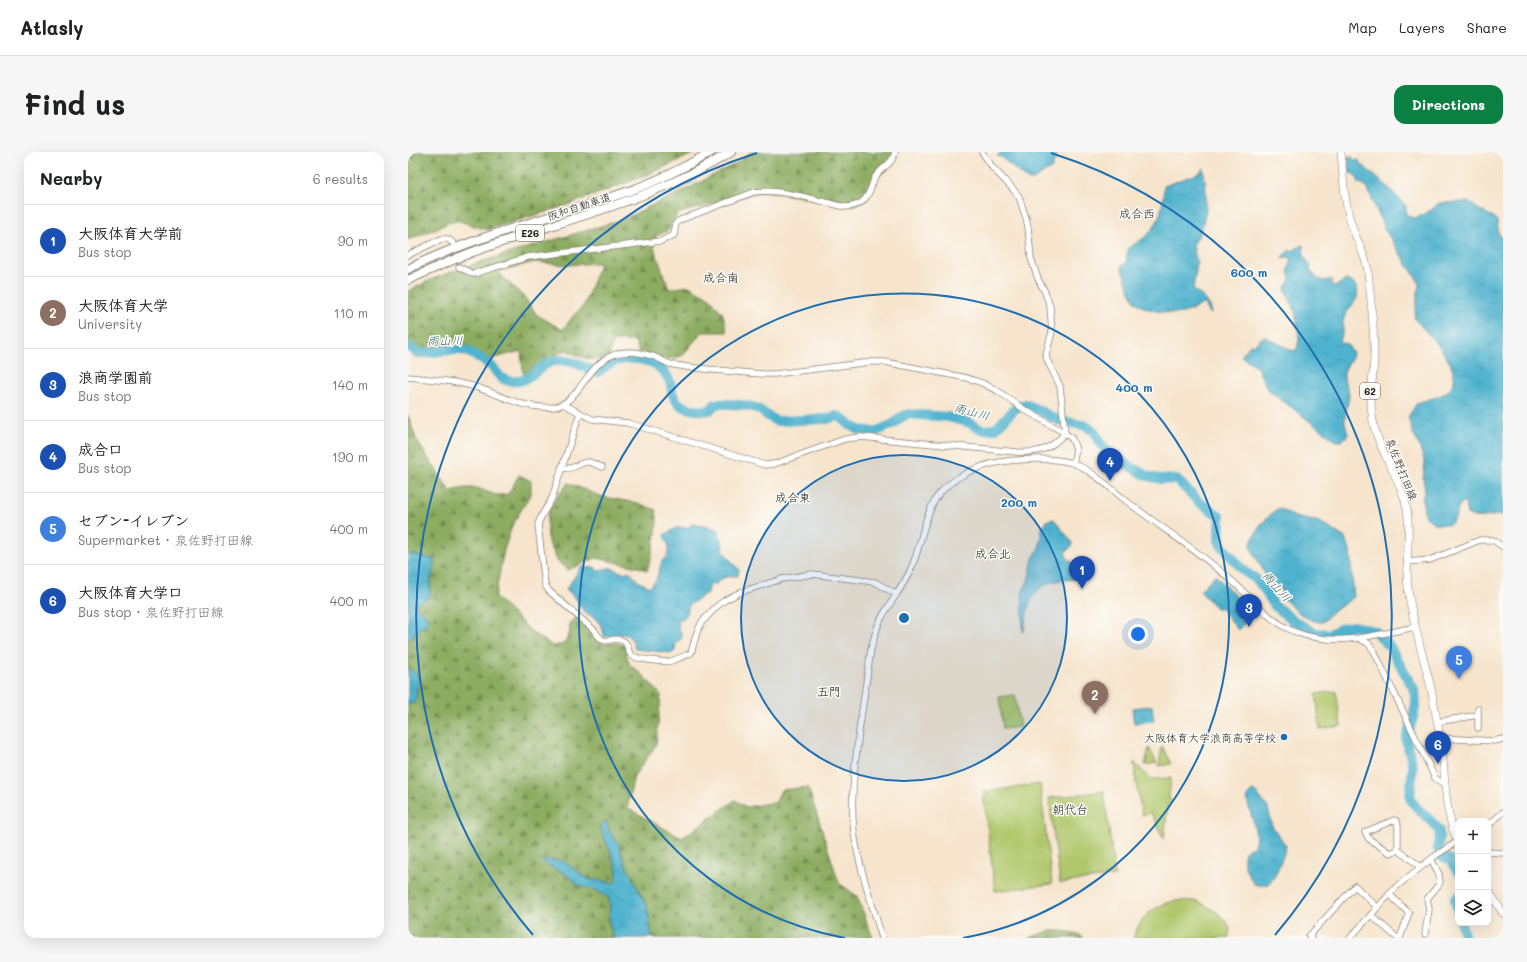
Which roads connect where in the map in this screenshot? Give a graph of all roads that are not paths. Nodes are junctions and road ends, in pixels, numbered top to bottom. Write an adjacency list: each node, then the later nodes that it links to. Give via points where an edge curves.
1 (711, 152): 9 (highway, 阪和自動車道 / E26, via 651,182 454,249)
2 (731, 152): 10 (highway, 阪和自動車道 / E26, via 698,171 654,191 470,253)
3 (895, 152): 8 (street, via 894,158 875,177 869,194 855,206 845,207 766,191 754,192 680,220 676,224 674,235 662,241 528,256 473,274)
4 (982, 152): 14 (street, via 1019,197 1026,218 1031,258 1050,306 1052,332 1046,354 1060,386)
5 (1341, 152): 19 (main road, 泉佐野打田線 / 62, via 1352,226 1368,270 1374,343 1370,392 1373,420 1379,443 1404,497)
6 (453, 244): 7 (street, via 448,239 441,239)
7 (408, 255)
8 (459, 267)
9 (408, 270)
10 (408, 280)
11 (408, 377): 12 (street, via 467,384 524,405 553,407)
12 (563, 404): 13 (street); 14 (street, via 595,367 613,355 626,352 652,356 672,365 762,374 885,362 982,383)
13 (580, 413): 14 (street, via 592,419 628,423 766,465 845,439 861,437 1029,452 1047,448 1057,442); 17 (street)
14 (1064, 433): 15 (street, via 1072,440 1076,450)
15 (1073, 463): 20 (street, via 1015,460 978,468 952,482 936,499 911,570); 22 (street, via 1099,479 1193,549 1273,620 1297,633 1320,639)
16 (602, 467): 17 (street, via 589,462 570,469)
17 (561, 468): 20 (street, via 548,508 539,519 538,525 545,585 595,631 600,639 623,641 630,653 636,657 670,661 691,653 702,622 725,600 740,592 789,577 812,574 875,582)
18 (1503, 547): 19 (street, via 1493,540 1480,540 1430,560)
19 (1407, 562): 21 (main road, 泉佐野打田線 / 62)
20 (896, 594): 43 (street, via 881,619 871,650 852,788 858,859)
21 (1414, 627): 22 (street); 23 (main road, 泉佐野打田線 / 62)
22 (1360, 639): 27 (street, via 1368,643 1374,651 1435,778)
23 (1438, 722): 24 (street, via 1478,712); 25 (main road, 泉佐野打田線 / 62)
24 (1478, 728)
25 (1440, 738): 26 (street, via 1494,741); 27 (main road, 泉佐野打田線 / 62)
26 (1503, 739)
27 (1445, 785): 30 (main road, 泉佐野打田線 / 62, via 1450,821)
28 (1502, 814): 29 (street)
29 (1491, 823)
30 (1455, 834)
31 (1455, 843): 35 (street)
32 (1398, 850): 32 (street, via 1390,853 1369,839 1365,832 1397,821); 36 (street)
33 (1491, 852): 34 (street)
34 (1503, 853)
35 (1433, 857): 36 (street); 42 (street, via 1440,883 1427,899 1429,909)
36 (1421, 866): 37 (street)
37 (1389, 894): 39 (street); 47 (street, via 1409,913)
38 (1491, 895): 40 (main road)
39 (1377, 907): 41 (street); 44 (street, via 1355,886 1309,936)
40 (1503, 913)
41 (1371, 915): 45 (street); 46 (street)
42 (1425, 934)
43 (882, 938)
44 (1311, 938)
45 (1351, 938)
46 (1397, 938)
47 (1400, 938)

